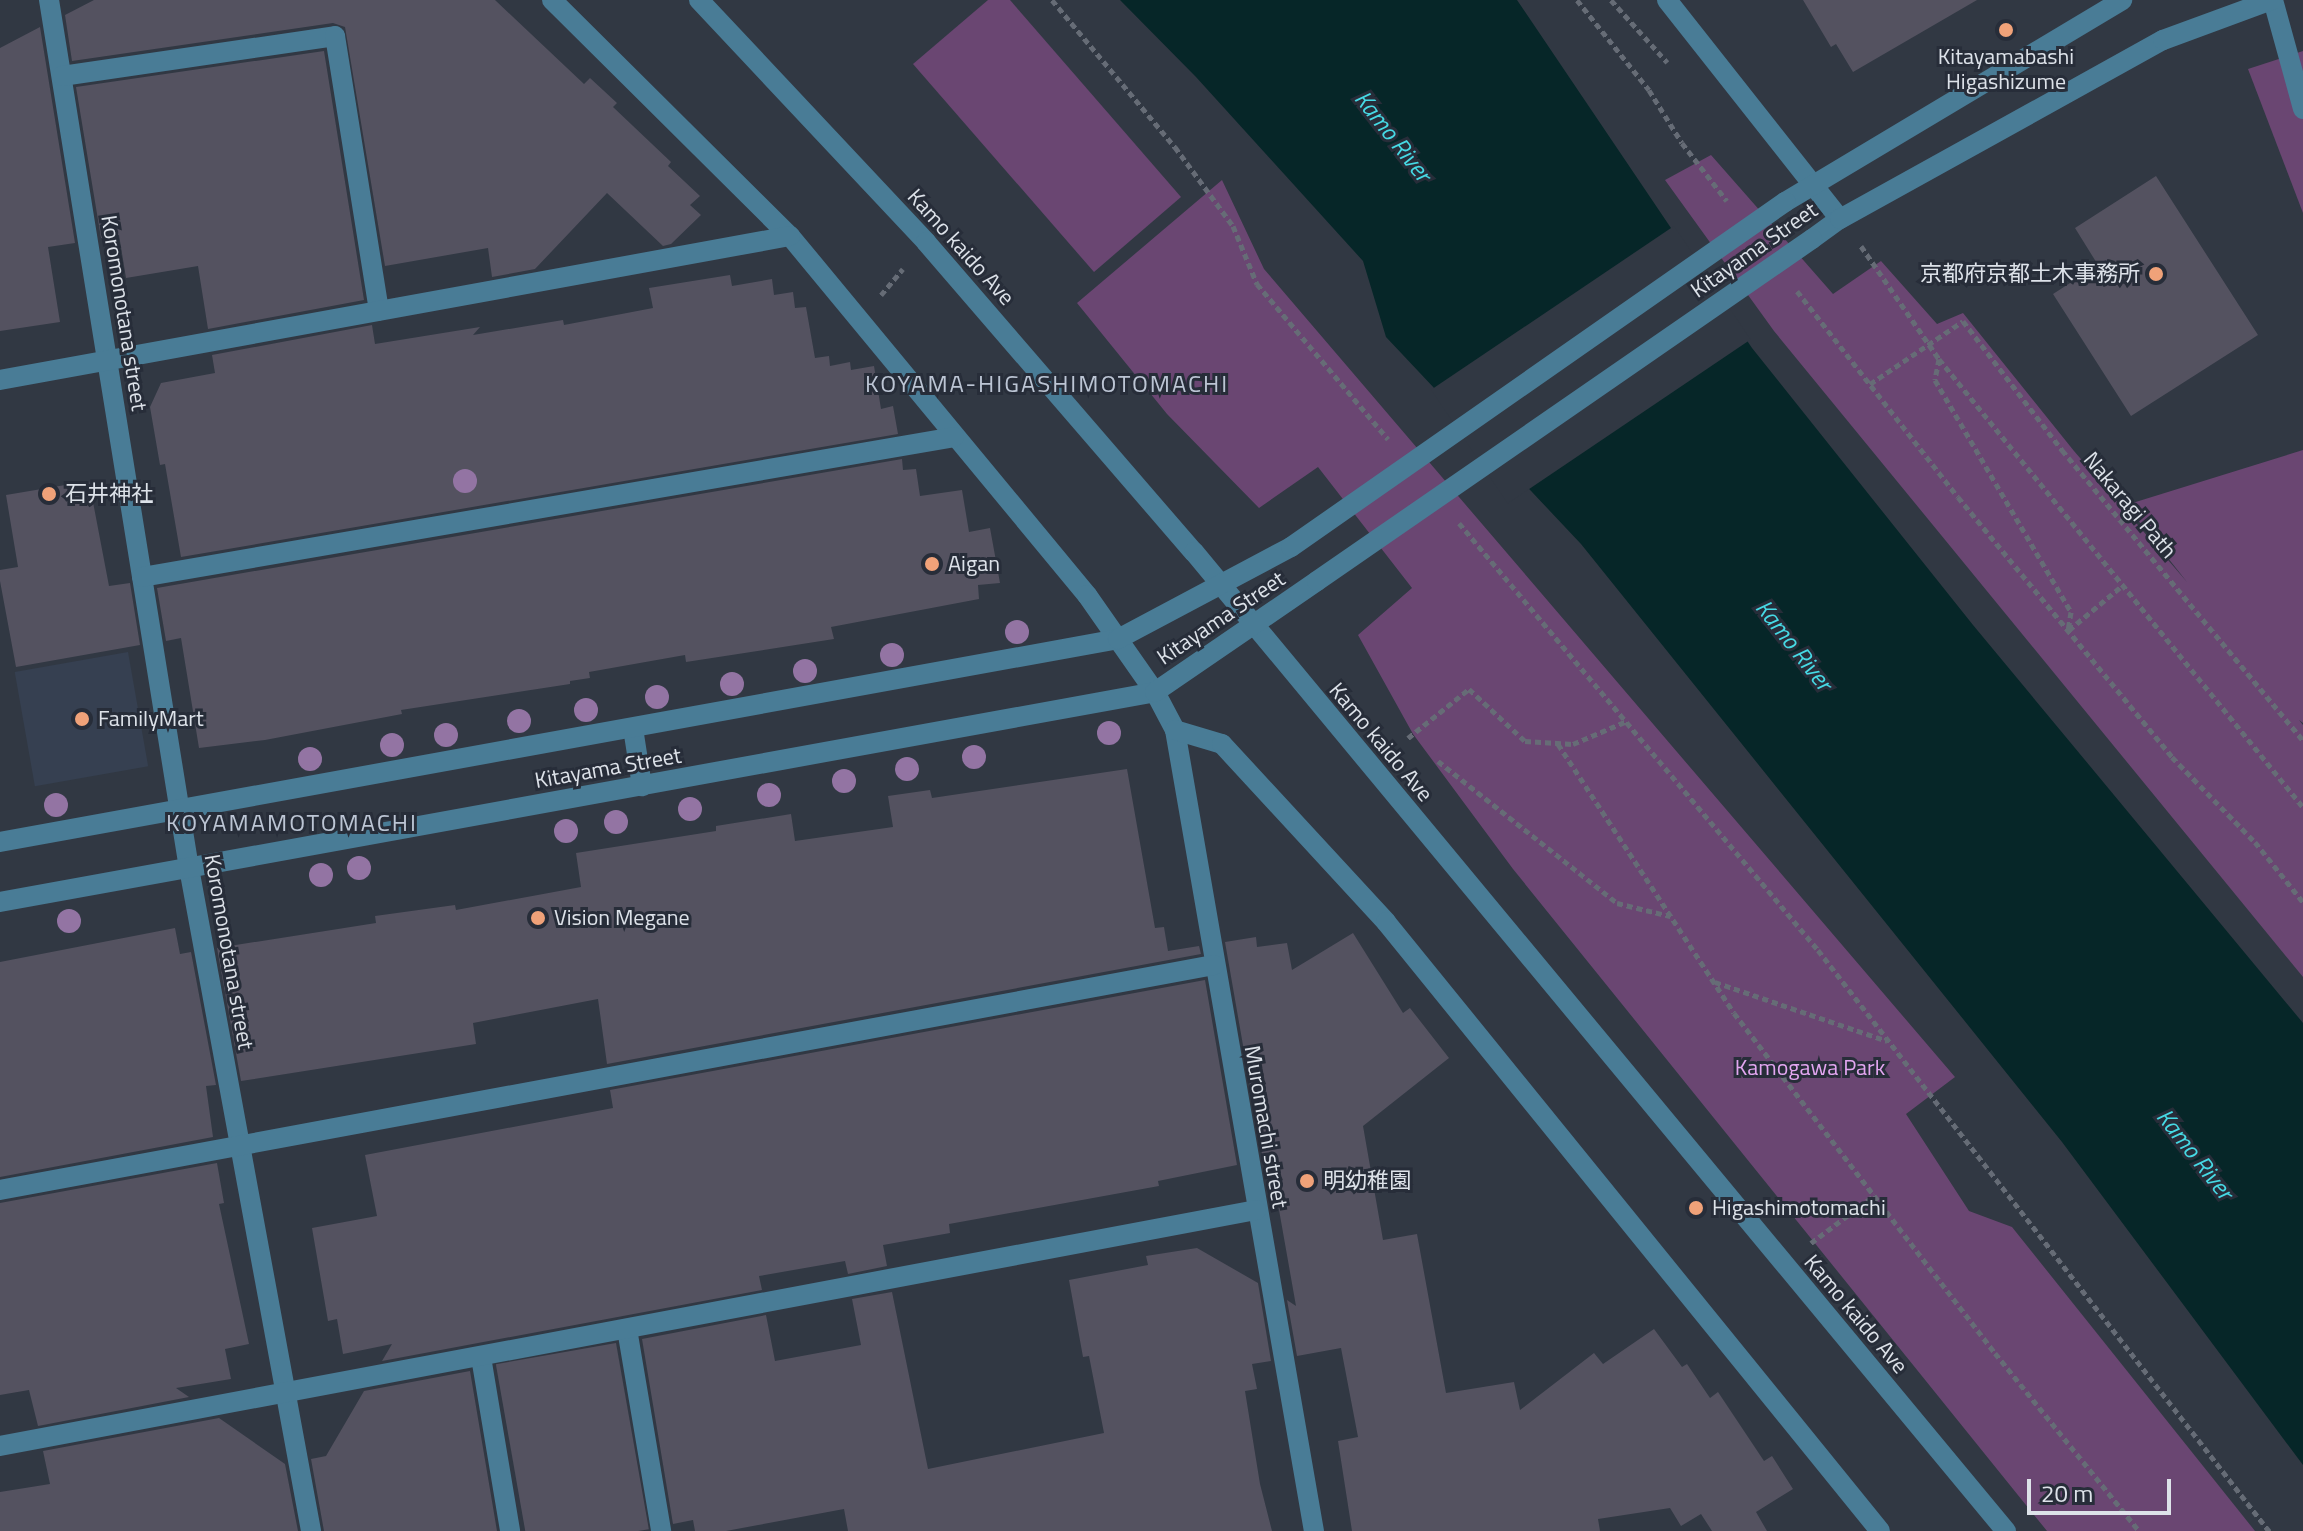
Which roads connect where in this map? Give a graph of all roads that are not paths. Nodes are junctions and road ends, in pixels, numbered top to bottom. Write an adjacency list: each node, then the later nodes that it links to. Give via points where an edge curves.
1 (49, 0): 7 (street, Koromonotana street)
2 (552, 0): 11 (street, Muromachi street)
3 (699, 0): 17 (street, Kamo kaido Ave, via 926,242)
4 (1667, 0): 9 (street)
5 (2122, 0): 9 (street, Kitayama Street)
6 (2273, 0): 8 (street); 10 (street, Kitayama Street, via 2163,40)
7 (62, 76): 12 (street, via 335,36); 13 (street, Koromonotana street)
8 (2303, 109)
9 (1813, 184): 10 (street); 17 (street, Kitayama Street, bridge, via 1291,547)
10 (1840, 219): 18 (street, Kitayama Street, bridge)
11 (790, 236): 12 (street); 15 (street, Muromachi street)
12 (379, 311): 13 (street)
13 (107, 360): 14 (street); 16 (street, Koromonotana street)
14 (0, 380)
15 (954, 437): 16 (street); 19 (street, Muromachi street)
16 (142, 577): 24 (street, Koromonotana street)
17 (1221, 584): 18 (street, Kamo kaido Ave); 19 (street, Kitayama Street)
18 (1254, 625): 20 (street, Kitayama Street); 41 (street, Kamo kaido Ave)
19 (1118, 639): 20 (street, Muromachi street); 21 (street, Kitayama Street)
20 (1155, 692): 22 (street, Muromachi street); 23 (street, Kitayama Street)
21 (633, 728): 23 (street); 24 (street, Kitayama Street)
22 (1175, 730): 28 (street, Muromachi street); 40 (street, via 1222,744 1386,922)
23 (642, 786): 26 (street, Kitayama Street)
24 (180, 810): 25 (street, Kitayama Street); 26 (street, Koromonotana street)
25 (0, 842)
26 (189, 868): 27 (street, Kitayama Street); 29 (street, Koromonotana street)
27 (0, 902)
28 (1214, 965): 29 (street); 31 (street, Muromachi street)
29 (240, 1146): 30 (street); 34 (street, Koromonotana street)
30 (0, 1190)
31 (1256, 1210): 32 (street); 39 (street, Muromachi street)
32 (627, 1329): 33 (street); 38 (street)
33 (481, 1357): 34 (street); 37 (street)
34 (286, 1394): 35 (street); 36 (street, Koromonotana street)
35 (0, 1446)
36 (311, 1531)
37 (510, 1531)
38 (661, 1531)
39 (1314, 1531)
40 (1880, 1531)
41 (2006, 1531)

